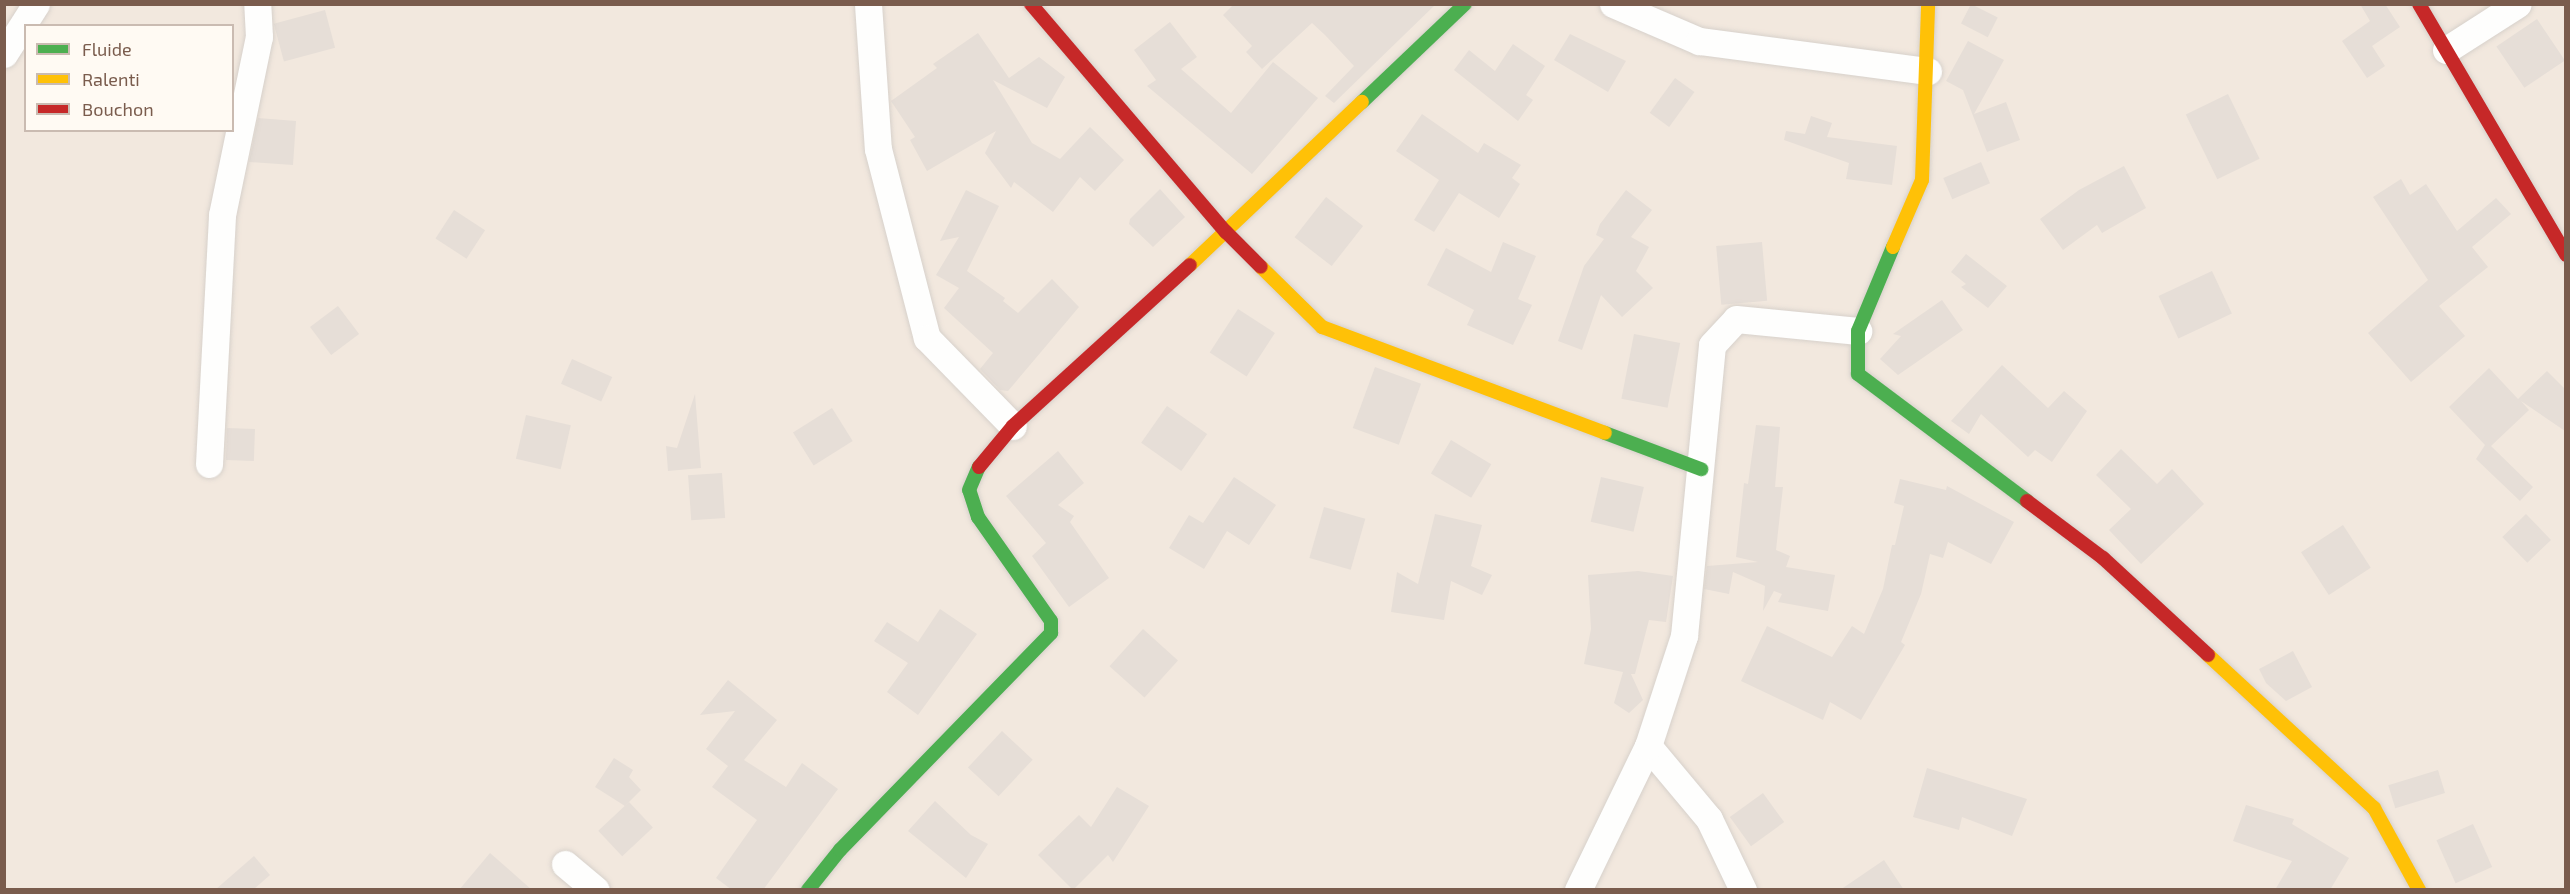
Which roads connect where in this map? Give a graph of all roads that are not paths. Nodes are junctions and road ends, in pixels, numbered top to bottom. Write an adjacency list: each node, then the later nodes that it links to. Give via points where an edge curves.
1 (36, 4): 11 (street)
2 (257, 4): 17 (street, via 259,37 222,215)
3 (868, 4): 16 (street, via 878,149 927,338)
4 (1031, 4): 13 (street)
5 (1465, 4): 13 (street)
6 (1613, 4): 12 (street, via 1699,41)
7 (1928, 4): 12 (street)
8 (2419, 4): 10 (street)
9 (2518, 4): 10 (street)
10 (2446, 50): 14 (street)
11 (4, 54)
12 (1928, 71): 15 (street, via 1922,180)
13 (1226, 232): 16 (street); 18 (street, via 1322,327)
14 (2565, 255)
15 (1858, 331): 18 (street, via 1736,319 1712,345); 25 (street, via 1858,374 2112,566 2374,808)
16 (1013, 426): 22 (street, via 980,466 969,490 978,517 1050,621 1051,633 840,850)
17 (209, 464)
18 (1701, 468): 19 (street, via 1684,636)
19 (1648, 746): 23 (street); 24 (street, via 1709,819)
20 (565, 864): 21 (street)
21 (596, 890)
22 (808, 890)
23 (1578, 890)
24 (1743, 890)
25 (2420, 890)

